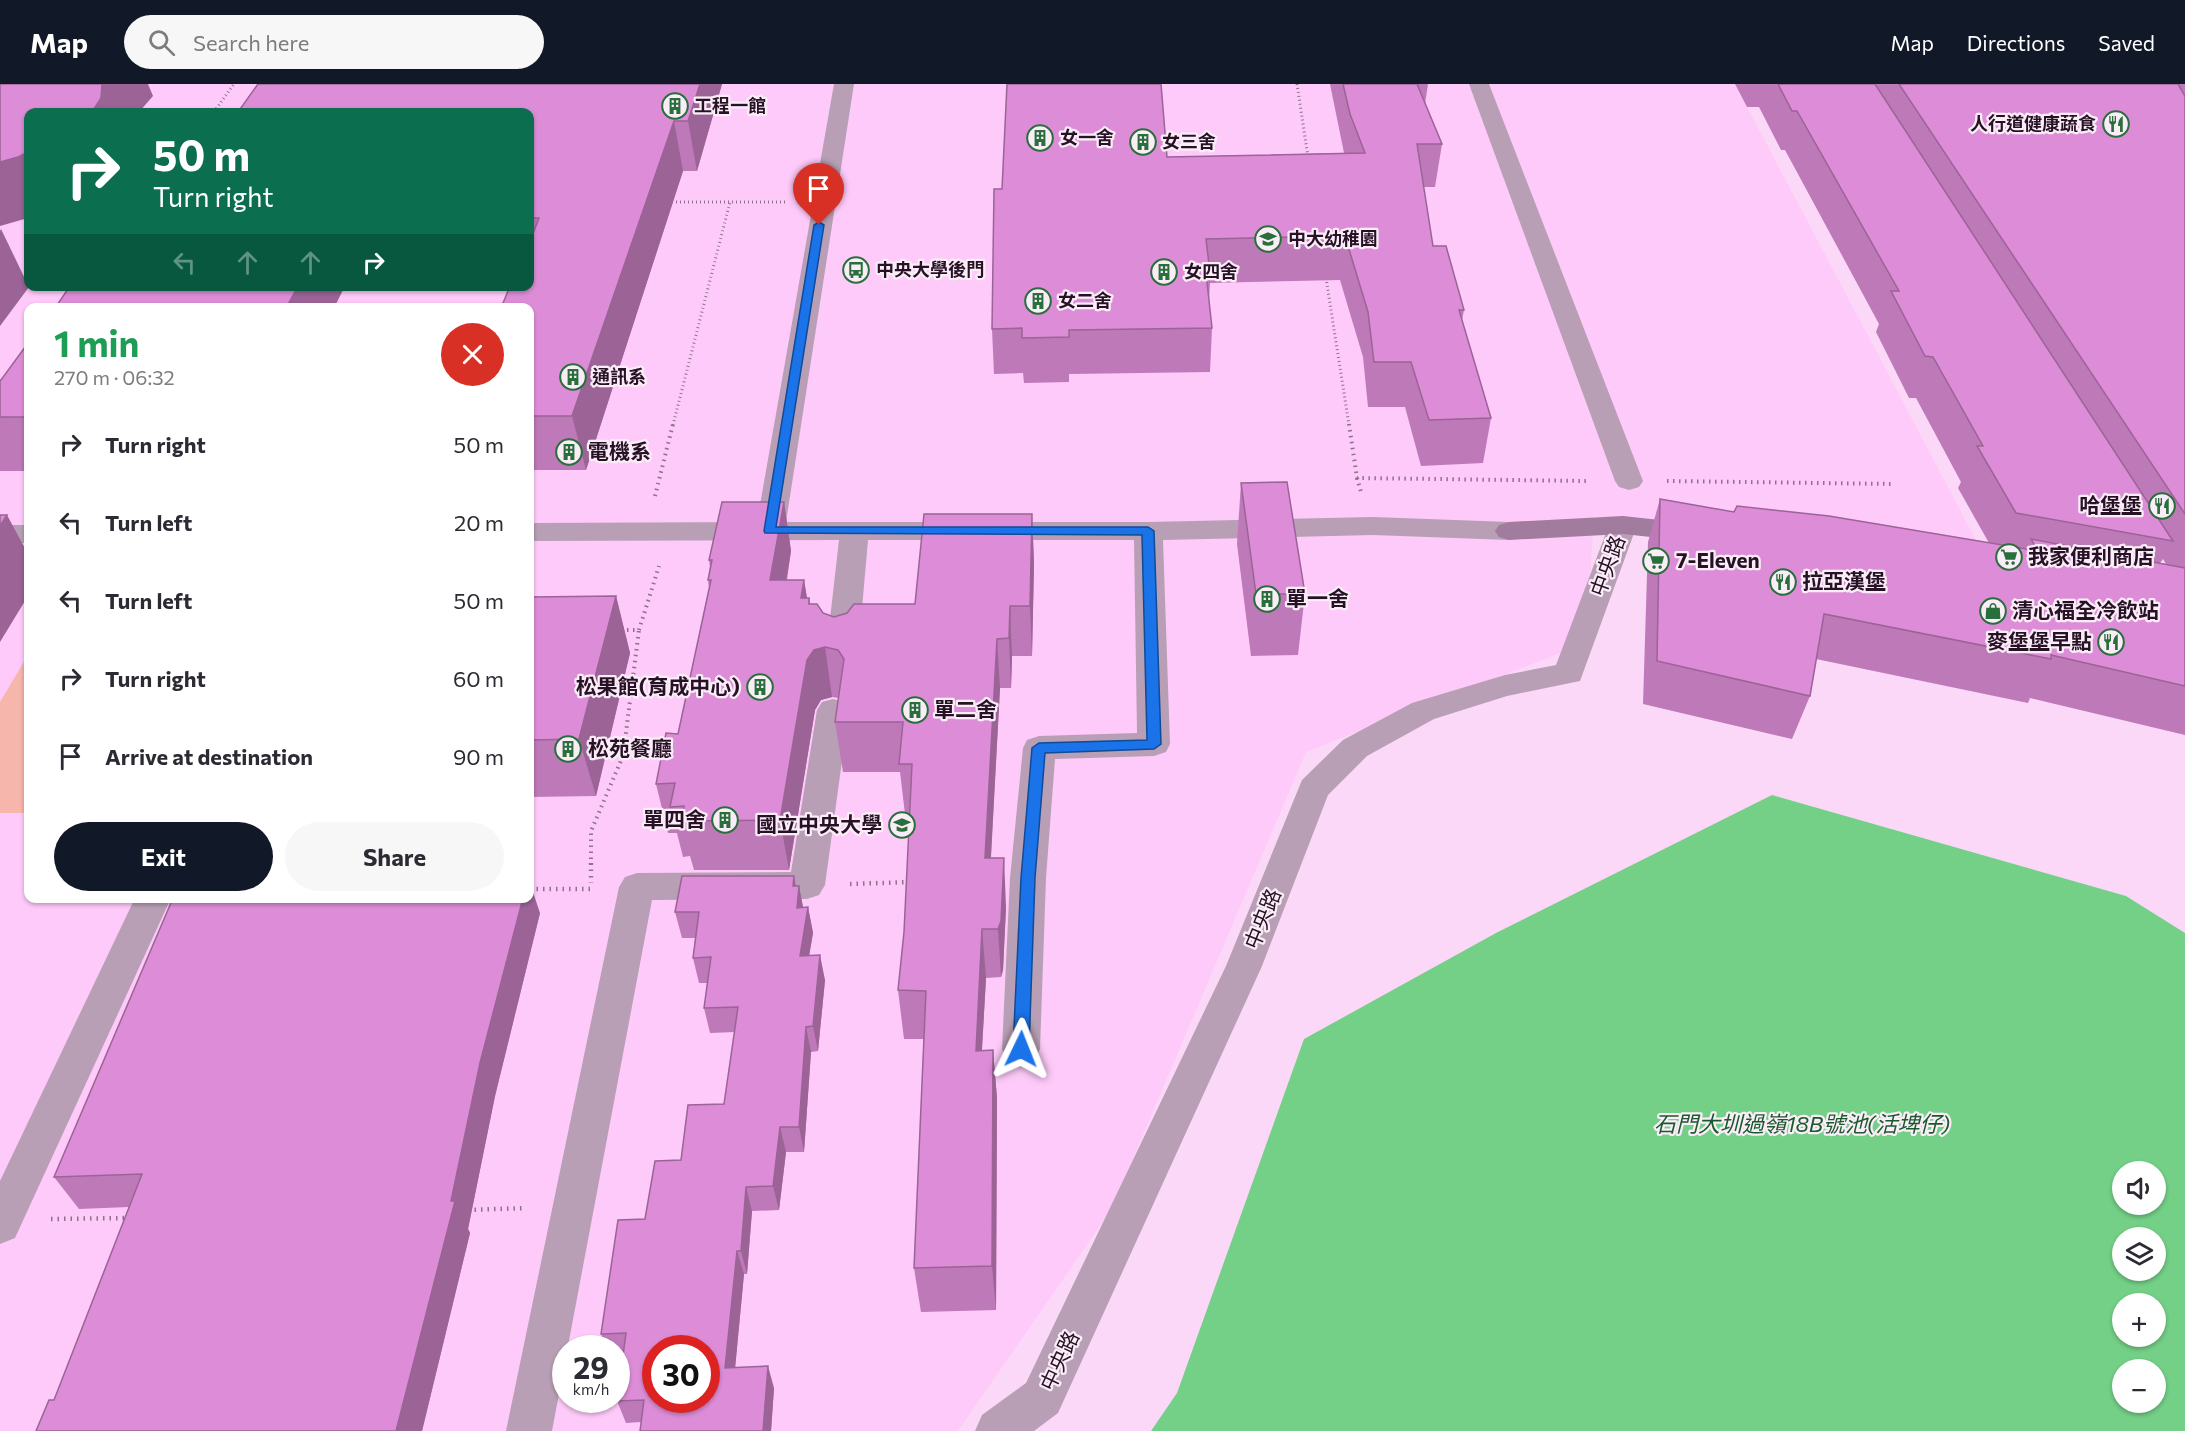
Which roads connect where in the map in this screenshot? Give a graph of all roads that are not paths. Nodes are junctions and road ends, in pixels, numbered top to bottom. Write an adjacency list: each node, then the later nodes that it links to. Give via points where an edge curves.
1 (844, 84): 5 (street)
2 (1479, 84): 3 (street)
3 (1629, 481)
4 (1623, 525): 8 (street, 中央路); 12 (street, 中央路); 19 (street, 中央路, via 1569,673 1505,686 1423,711 1354,748 1314,789 1244,966 1042,1398)
5 (770, 531): 6 (street); 9 (street)
6 (855, 531): 7 (street); 13 (street)
7 (1148, 531): 8 (street, via 1373,526); 16 (street, via 1154,744 1039,748 1028,878)
8 (1509, 531)
9 (534, 532)
10 (0, 534): 11 (street)
11 (24, 534)
12 (1725, 536)
13 (842, 654)
14 (832, 710): 18 (street, via 807,885 637,887)
15 (151, 903): 17 (street)
16 (1021, 1049)
17 (1, 1223)
18 (529, 1431)
19 (998, 1431)

